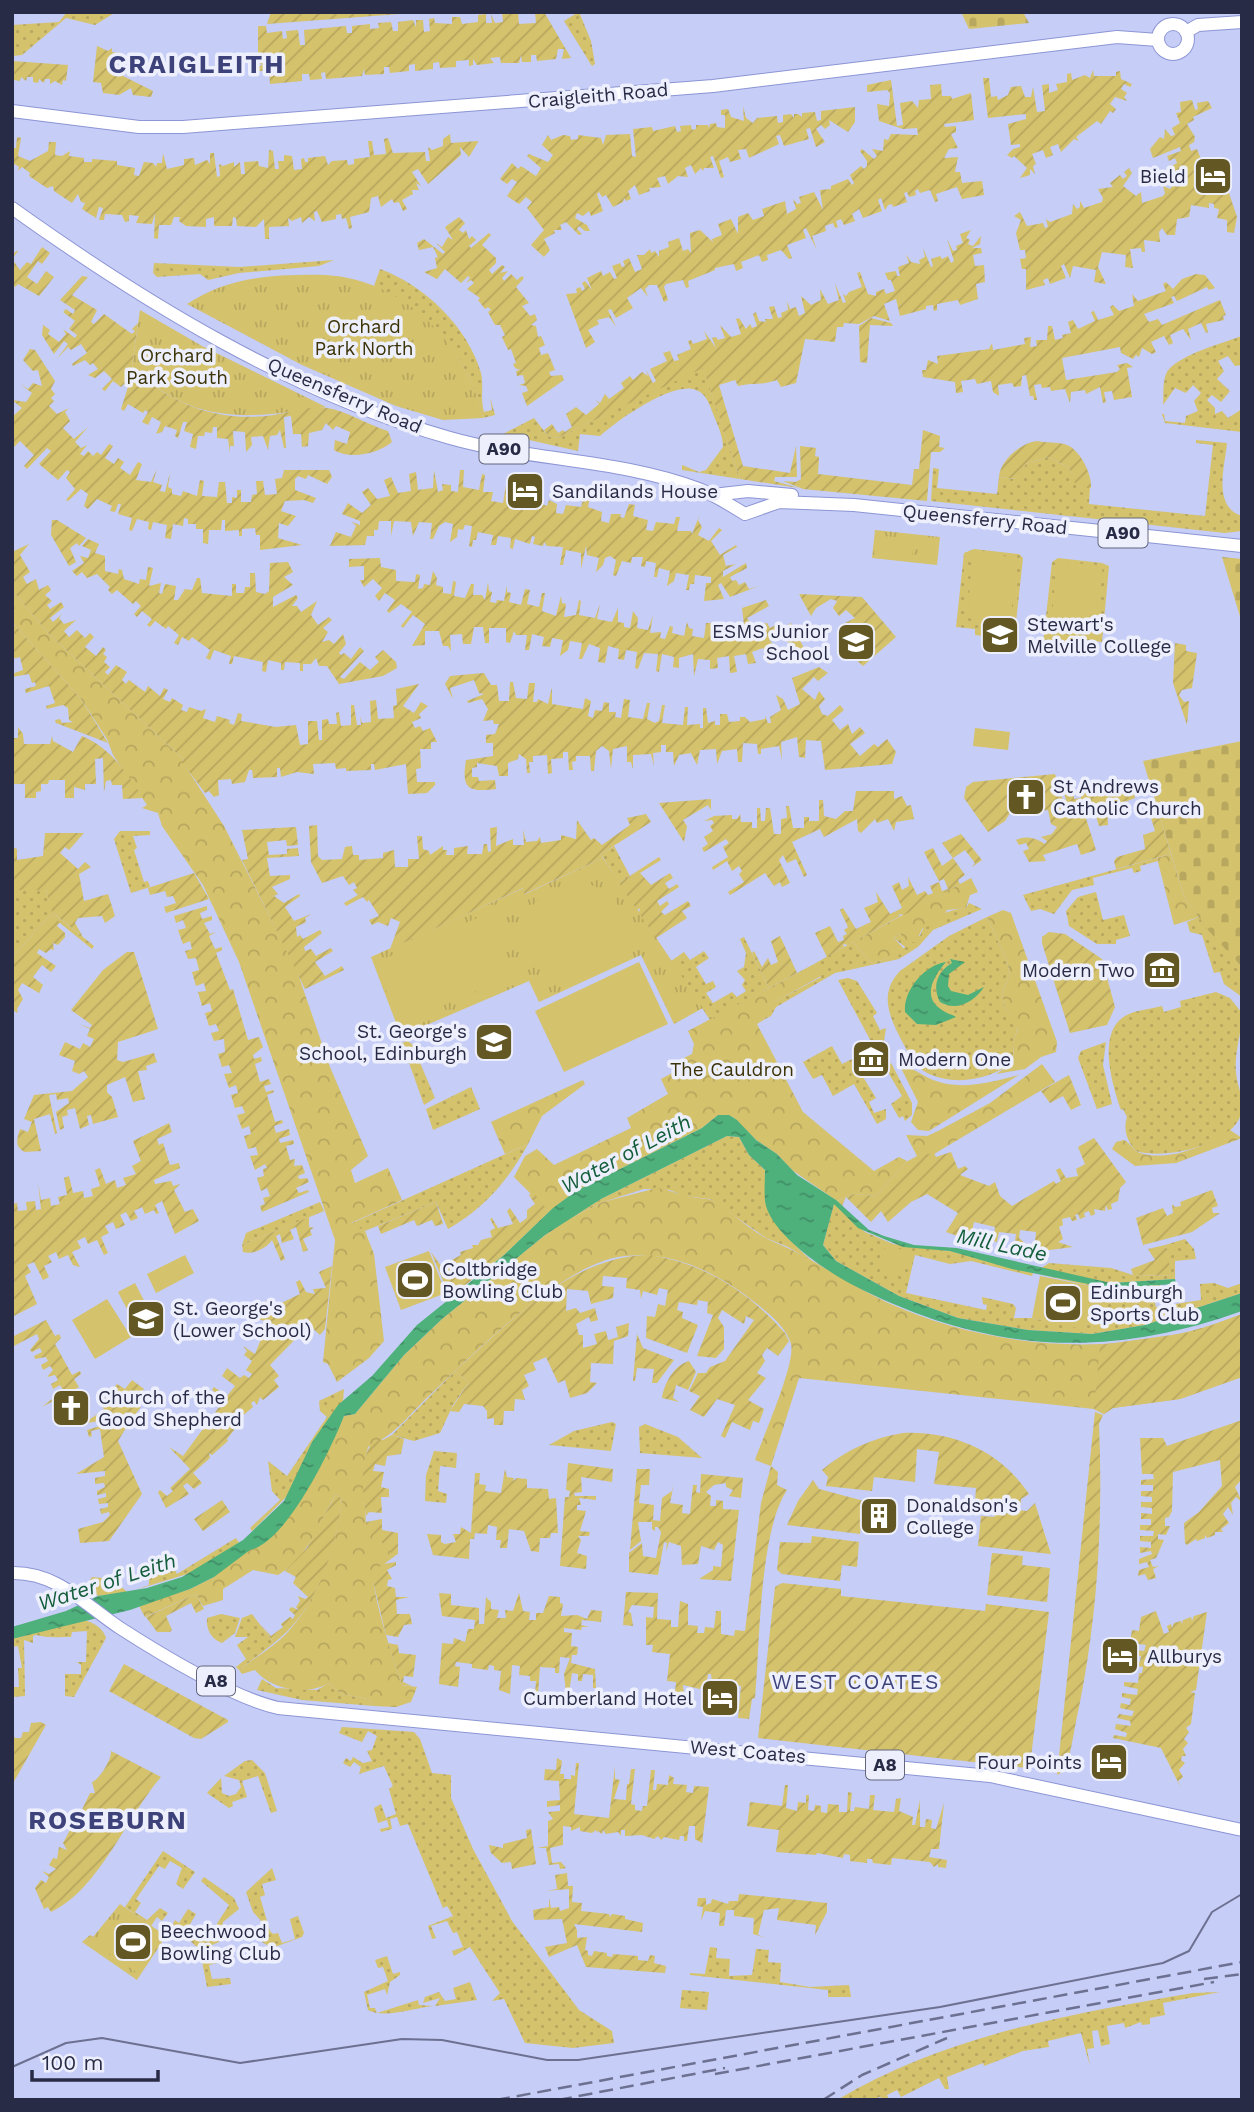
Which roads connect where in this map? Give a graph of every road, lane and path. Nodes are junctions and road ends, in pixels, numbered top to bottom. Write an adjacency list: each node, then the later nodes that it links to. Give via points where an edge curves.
1 (1242, 22): 2 (main road, via 1198,25)
2 (1186, 32): 3 (main road, via 1171,24 1162,29); 3 (main road, via 1186,47 1177,54 1164,51)
3 (1158, 40): 4 (main road, Craigleith Road, via 1117,37 713,86 183,127 139,127)
4 (12, 112)
5 (12, 208): 7 (main road, Queensferry Road / A90, via 89,262 188,321 355,404 452,439 663,479)
6 (746, 493): 7 (main road, Queensferry Road / A90); 8 (main road, Queensferry Road / A90); 9 (main road, via 759,500); 10 (main road, via 737,499)
7 (713, 495): 10 (main road, Queensferry Road / A90)
8 (854, 505): 9 (main road, Queensferry Road / A90, via 779,502); 11 (main road, Queensferry Road / A90)
9 (758, 507): 10 (main road, A90, via 748,514)
10 (739, 510)
11 (1242, 546)
12 (12, 1573): 13 (main road, West Coates / A8, via 42,1577 230,1689 272,1707 982,1774)
13 (1242, 1830)

